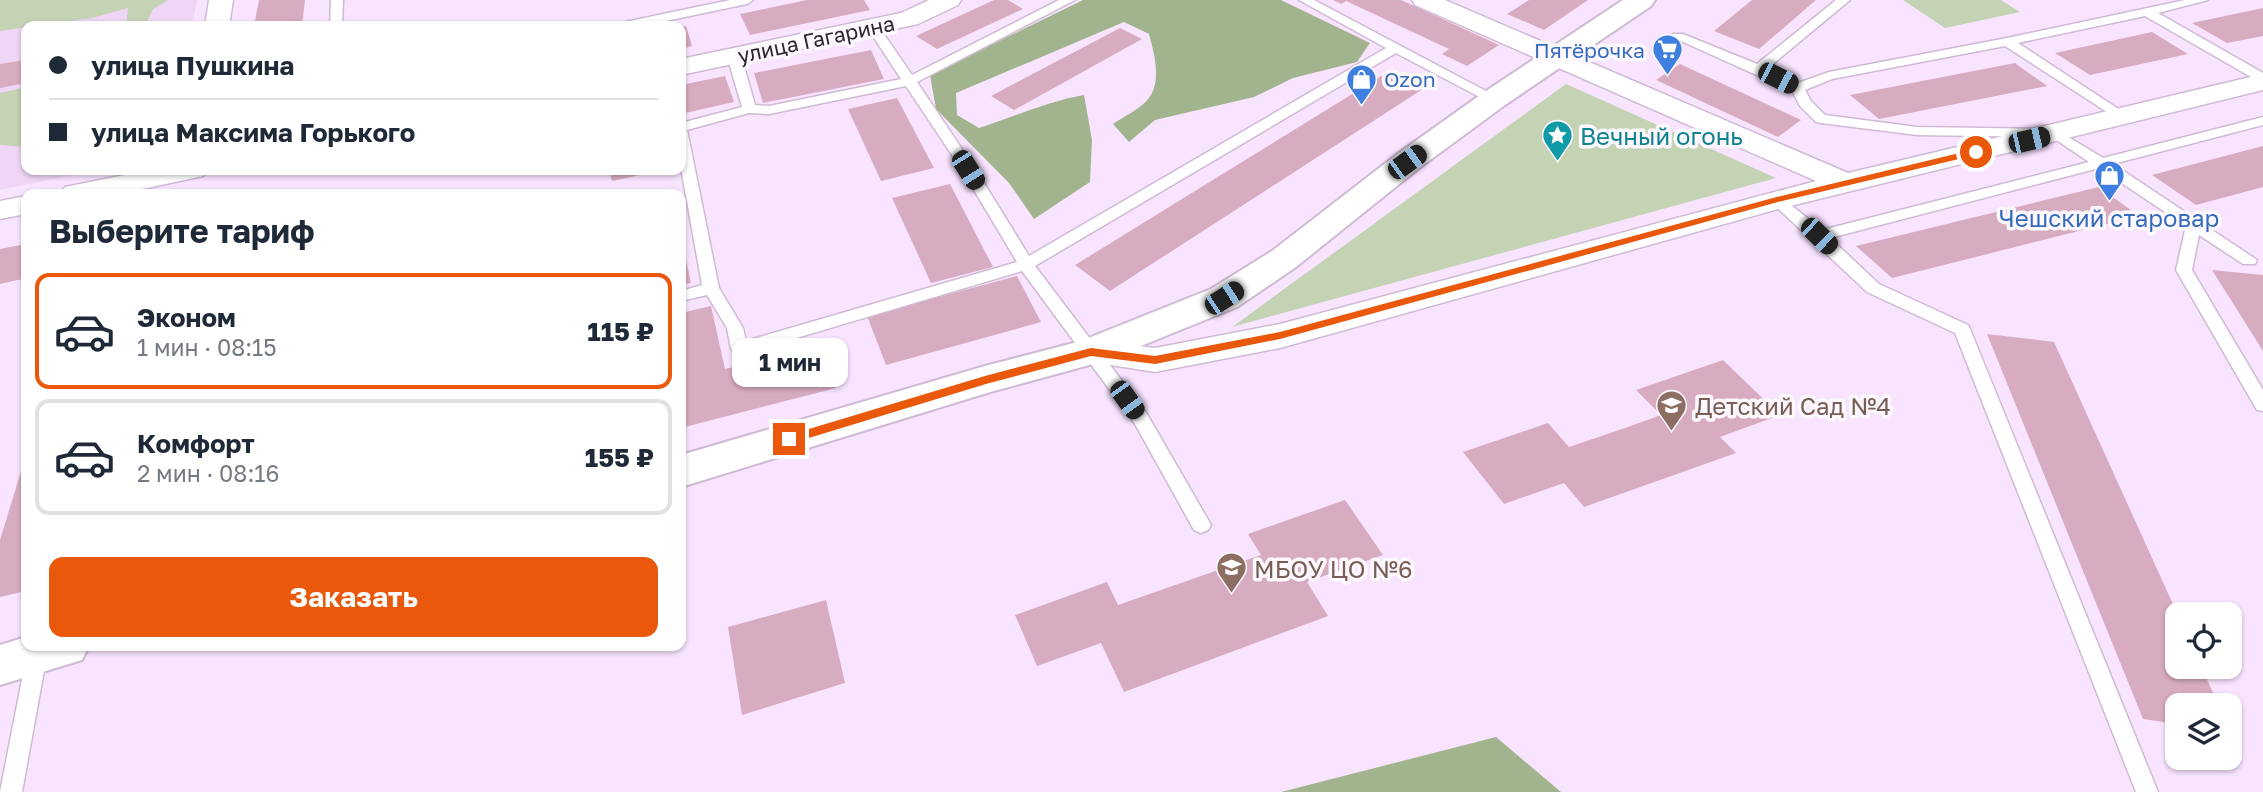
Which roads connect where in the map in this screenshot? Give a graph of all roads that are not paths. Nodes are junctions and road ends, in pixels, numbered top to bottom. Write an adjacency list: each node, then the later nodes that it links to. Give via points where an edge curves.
1 (221, 0): 12 (street)
2 (337, 0): 13 (lane)
3 (747, 0): 14 (lane)
4 (1305, 0): 18 (lane)
5 (1424, 0): 20 (street)
6 (1641, 0): 20 (street)
7 (1844, 0): 22 (lane)
8 (2202, 0): 11 (lane)
9 (939, 2): 15 (street, улица Гагарина, via 909,19)
10 (1059, 2): 24 (lane)
11 (2147, 12): 17 (lane); 23 (lane)
12 (218, 21)
13 (336, 21)
14 (648, 21)
15 (873, 27): 19 (street, улица Гагарина); 24 (lane)
16 (1678, 37): 22 (lane)
17 (2007, 42): 25 (lane, via 1829,76); 28 (lane)
18 (1396, 48): 26 (lane); 43 (lane)
19 (734, 56): 21 (street, улица Гагарина); 27 (lane)
20 (1557, 57): 26 (street); 35 (street)
21 (686, 66)
22 (1759, 69): 25 (lane)
23 (2263, 80): 28 (street)
24 (909, 81): 27 (lane, via 769,110); 43 (lane)
25 (1797, 88): 31 (lane, via 1821,119 1917,131)
26 (1494, 99): 46 (street, via 1284,259 1224,298)
27 (749, 109): 30 (lane)
28 (2121, 117): 31 (street)
29 (2263, 121): 33 (lane)
30 (686, 128)
31 (2055, 133): 33 (lane); 35 (street)
32 (686, 156): 44 (lane)
33 (2101, 163): 40 (lane); 41 (lane)
34 (169, 175): 36 (street)
35 (1846, 183): 37 (street)
36 (100, 189)
37 (1776, 200): 41 (lane); 46 (street, via 1280,335 1155,360)
38 (21, 206): 39 (street)
39 (0, 210)
40 (2194, 224): 42 (lane); 47 (lane, via 2184,270)
41 (1819, 236): 52 (lane, via 1873,288 1962,329)
42 (2249, 260)
43 (1026, 265): 44 (lane, via 739,349 736,328); 46 (lane)
44 (711, 288): 45 (lane)
45 (686, 295)
46 (1091, 352): 48 (street); 49 (lane, via 1141,419)
47 (2263, 405)
48 (686, 470)
49 (1201, 525)
50 (34, 655): 51 (lane)
51 (11, 792)
52 (2147, 792)

